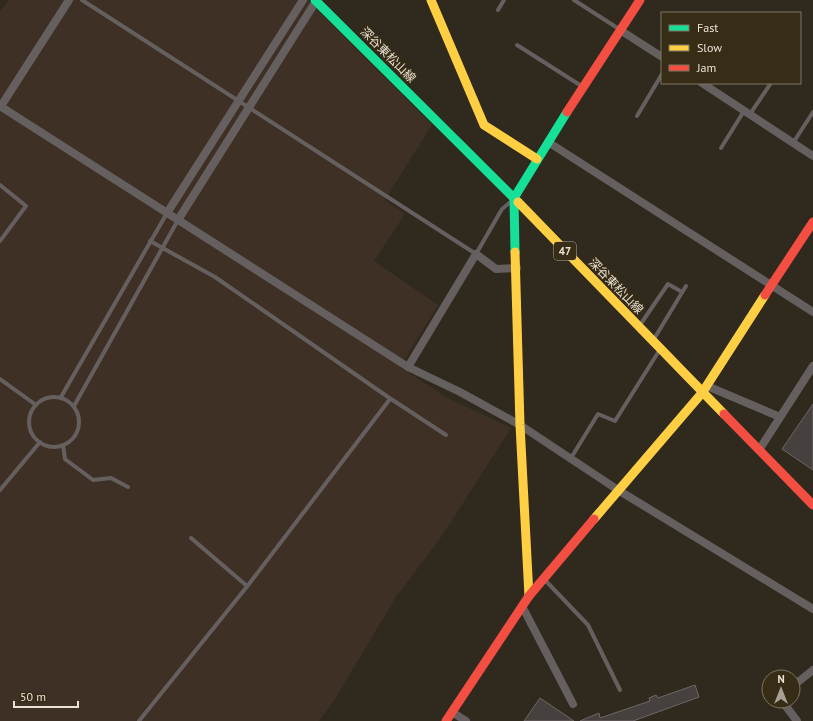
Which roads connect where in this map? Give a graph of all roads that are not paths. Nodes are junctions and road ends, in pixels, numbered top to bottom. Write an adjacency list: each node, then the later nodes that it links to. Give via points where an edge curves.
1 (69, 0): 18 (street)
2 (82, 0): 17 (lane)
3 (303, 0): 17 (street)
4 (431, 0): 27 (street, via 484,125)
5 (504, 0): 9 (lane)
6 (574, 0): 10 (lane)
7 (640, 0): 10 (street)
8 (318, 1): 19 (street); 29 (street, 深谷東松山線 / 47)
9 (498, 10)
10 (620, 30): 12 (street); 16 (street)
11 (517, 45): 16 (lane)
12 (661, 56)
13 (661, 76): 22 (lane)
14 (704, 84): 21 (street)
15 (770, 84): 21 (lane)
16 (583, 88): 23 (street)
17 (238, 102): 19 (lane); 30 (street)
18 (0, 106): 30 (street)
19 (250, 109): 31 (street); 36 (lane)
20 (813, 112): 24 (lane)
21 (747, 113): 24 (street); 25 (lane)
22 (637, 116)
23 (548, 142): 27 (street); 39 (street)
24 (794, 143): 26 (street)
25 (721, 148)
26 (813, 156)
27 (537, 159): 29 (street)
28 (0, 185): 33 (lane, via 26,206)
29 (514, 198): 36 (lane, via 502,209); 37 (street); 42 (street, 深谷東松山線 / 47)
30 (167, 213): 31 (street); 34 (lane)
31 (178, 220): 35 (lane); 46 (street)
32 (813, 222): 39 (street)
33 (0, 241)
34 (150, 241): 35 (lane); 49 (lane)
35 (162, 248): 50 (lane, via 215,277); 52 (lane)
36 (476, 254): 37 (street, via 496,269); 46 (street)
37 (517, 268): 54 (street)
38 (686, 286): 40 (lane)
39 (772, 286): 41 (street); 48 (street)
40 (682, 292): 42 (lane, via 668,284); 43 (lane)
41 (813, 312)
42 (638, 326): 43 (street, 深谷東松山線 / 47)
43 (653, 341): 44 (street, 深谷東松山線 / 47)
44 (660, 349): 48 (street, 深谷東松山線 / 47); 59 (lane, via 615,421 598,414)
45 (813, 366): 53 (street)
46 (408, 367): 54 (street)
47 (0, 379): 51 (lane)
48 (705, 389): 53 (street); 58 (street, 深谷東松山線 / 47); 62 (street)
49 (60, 397): 51 (lane, via 47,398); 52 (lane)
50 (390, 399): 55 (lane); 66 (lane)
51 (36, 405): 56 (lane, via 29,420 30,429)
52 (74, 406): 57 (lane, via 80,420 79,428 70,441)
53 (780, 417): 58 (street)
54 (520, 425): 59 (street); 67 (street)
55 (446, 435)
56 (40, 442): 57 (lane, via 48,446); 61 (lane)
57 (63, 445): 60 (lane, via 65,459 93,480 112,478)
58 (759, 450): 63 (street, 深谷東松山線 / 47)
59 (571, 458): 62 (street)
60 (128, 488)
61 (0, 490)
62 (618, 490): 65 (street); 69 (street)
63 (813, 505)
64 (191, 538): 66 (lane)
65 (544, 578): 67 (street); 72 (lane, via 588,625)
66 (247, 586): 76 (lane)
67 (529, 596): 68 (street)
68 (522, 606): 73 (street); 75 (street)
69 (813, 610)
70 (813, 670): 71 (street)
71 (801, 680)
72 (620, 690)
73 (573, 704)
74 (788, 709): 79 (street)
75 (452, 712): 77 (street); 78 (street)
76 (139, 721)
77 (446, 721)
78 (466, 721)
79 (797, 721)

